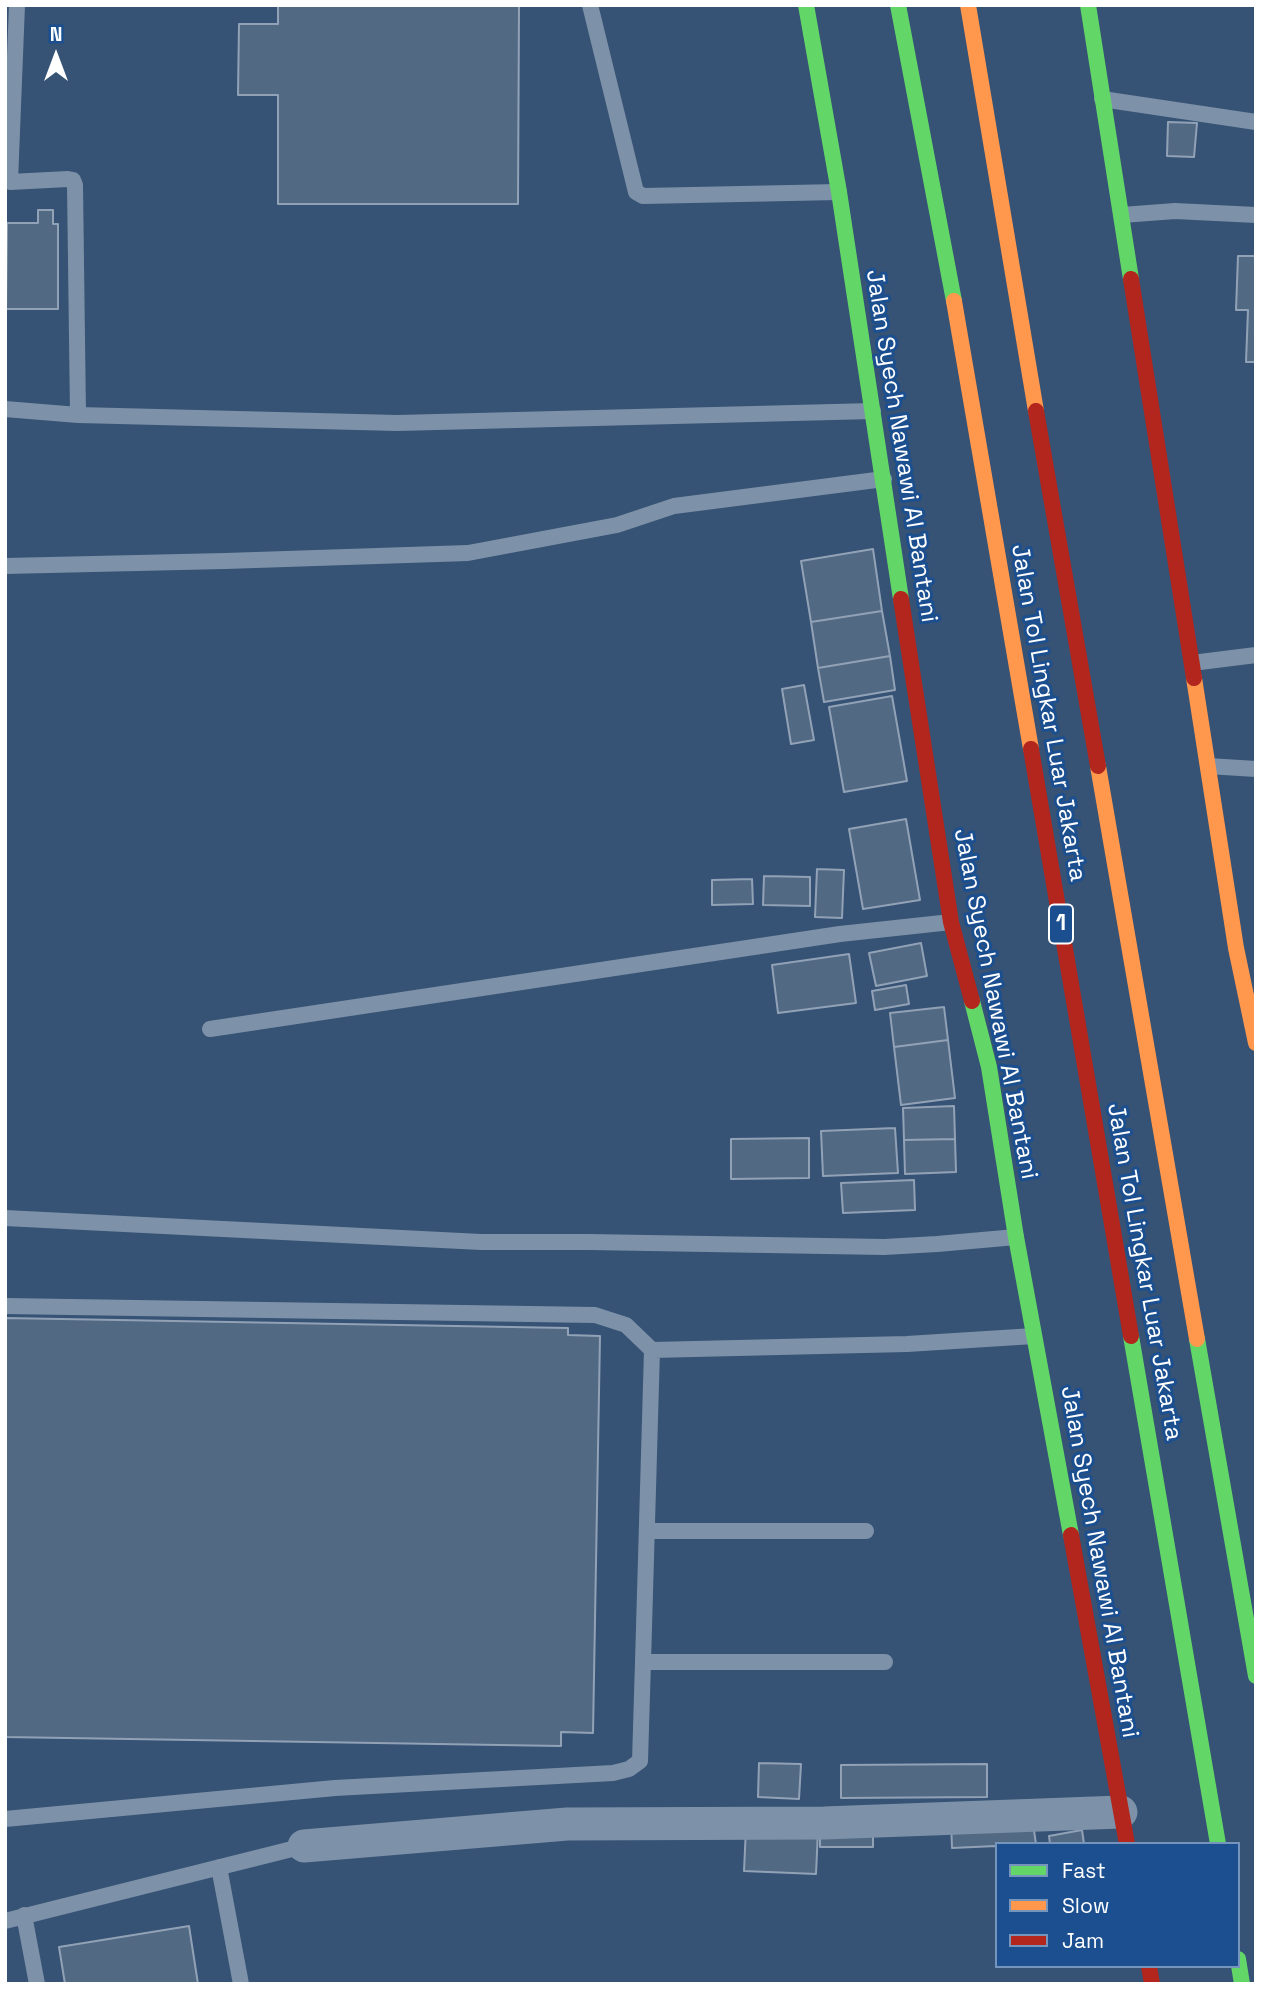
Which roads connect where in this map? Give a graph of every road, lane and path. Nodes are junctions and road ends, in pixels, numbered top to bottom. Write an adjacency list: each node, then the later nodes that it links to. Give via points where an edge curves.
1 (18, 5): 9 (lane)
2 (590, 5): 10 (lane, via 636,192 656,196)
3 (806, 5): 10 (highway, Jalan Syech Nawawi Al Bantani)
4 (898, 5): 38 (highway, Jalan Tol Lingkar Luar Jakarta / 1, via 948,263)
5 (968, 5): 35 (highway, Jalan Tol Lingkar Luar Jakarta)
6 (1088, 5): 7 (highway)
7 (1102, 99): 8 (lane); 11 (highway)
8 (1256, 122)
9 (7, 182): 15 (lane, via 68,179 75,185)
10 (839, 192): 14 (highway, Jalan Syech Nawawi Al Bantani)
11 (1122, 215): 12 (lane, via 1175,211); 19 (highway)
12 (1256, 215)
13 (5, 409): 15 (lane)
14 (873, 411): 15 (lane, via 397,423); 16 (highway, Jalan Syech Nawawi Al Bantani)
15 (78, 415)
16 (884, 479): 17 (lane, via 674,506 617,525 468,553); 22 (highway, Jalan Syech Nawawi Al Bantani)
17 (5, 566)
18 (1256, 655): 19 (lane)
19 (1192, 663): 20 (highway)
20 (1208, 766): 21 (lane); 23 (highway, via 1236,948)
21 (1256, 769)
22 (951, 922): 24 (lane, via 840,934); 27 (highway, Jalan Syech Nawawi Al Bantani, via 989,1067)
23 (1250, 985): 25 (highway)
24 (210, 1029)
25 (1256, 1044)
26 (5, 1218): 27 (lane, via 481,1242 884,1247)
27 (1016, 1237): 29 (highway, Jalan Syech Nawawi Al Bantani)
28 (5, 1307): 30 (lane, via 595,1315 626,1325)
29 (1035, 1336): 30 (lane); 37 (highway, Jalan Syech Nawawi Al Bantani)
30 (652, 1350): 31 (lane)
31 (647, 1531): 32 (lane); 33 (lane)
32 (866, 1531)
33 (643, 1662): 34 (lane); 36 (lane, via 640,1761 613,1773 335,1787)
34 (885, 1662)
35 (1256, 1676)
36 (5, 1819)
37 (1124, 1828): 39 (street, via 567,1824)
38 (1219, 1842)
39 (304, 1846): 40 (lane)
40 (219, 1867): 41 (lane); 44 (lane)
41 (24, 1915): 42 (lane); 43 (lane)
42 (5, 1920)
43 (37, 1984)
44 (241, 1984)

